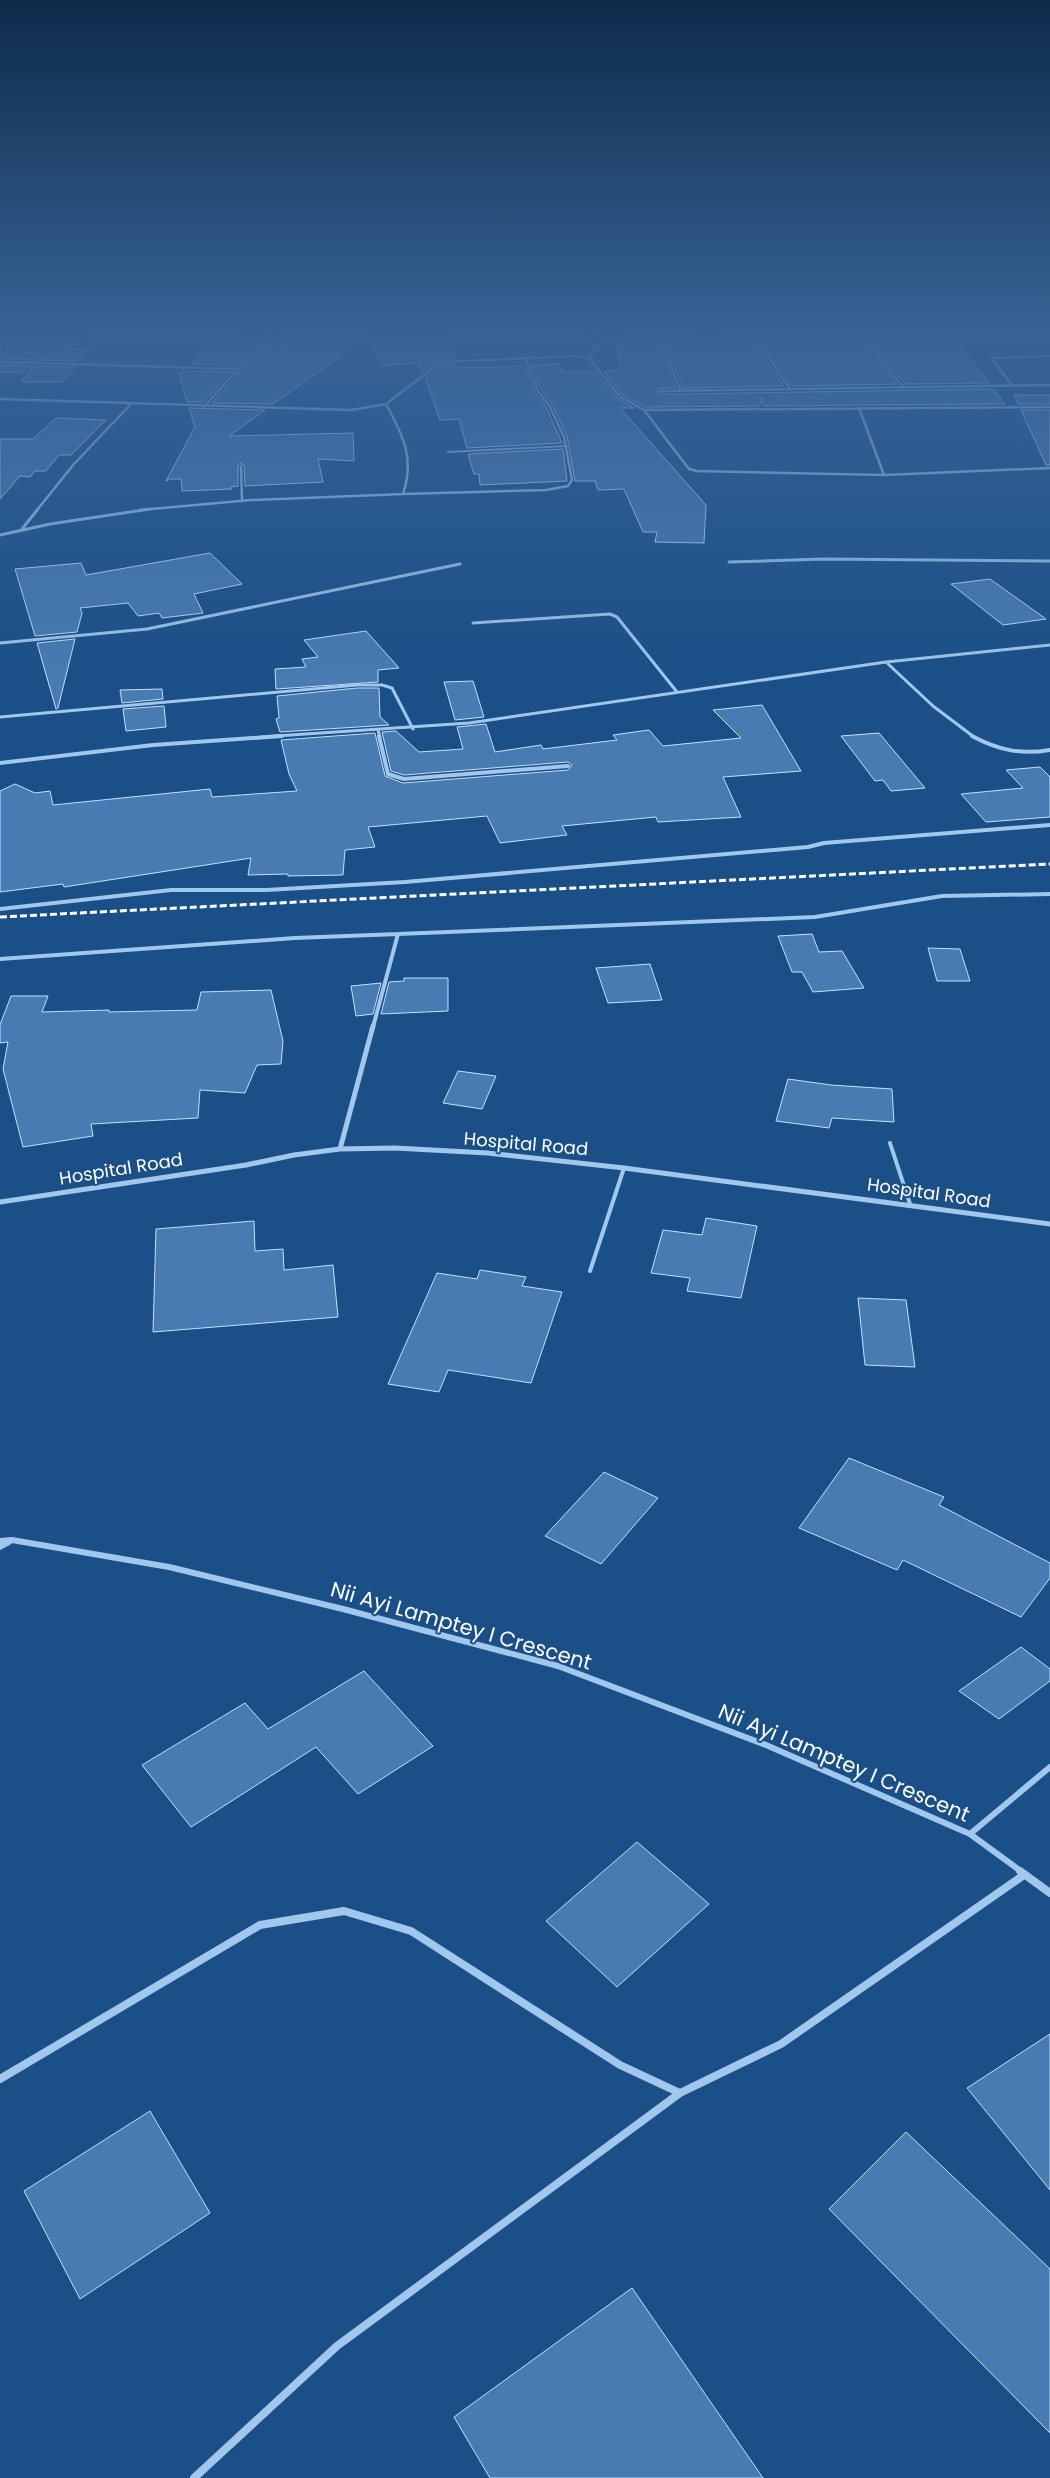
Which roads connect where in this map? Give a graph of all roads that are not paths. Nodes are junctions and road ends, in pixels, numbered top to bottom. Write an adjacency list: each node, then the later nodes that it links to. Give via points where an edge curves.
1 (90, 448): 13 (street)
2 (406, 448): 11 (street, via 410,456 408,483)
3 (534, 448): 7 (lane)
4 (566, 448): 11 (street, via 572,480 568,486 546,490)
5 (673, 448): 10 (street, via 689,469 697,472)
6 (874, 448): 10 (street)
7 (448, 452)
8 (241, 466): 12 (street)
9 (1050, 468): 10 (street)
10 (884, 475)
11 (403, 494): 12 (street)
12 (242, 500): 13 (street, via 122,513)
13 (22, 530): 14 (street)
14 (0, 535)
15 (1050, 561): 16 (street, via 823,559)
16 (729, 562)
17 (460, 564): 19 (street, via 147,629)
18 (473, 624): 22 (street, via 610,614 617,617)
19 (0, 644)
20 (1050, 644): 21 (street)
21 (886, 662): 22 (street); 26 (street, via 967,735 997,749 1027,753)
22 (677, 692): 24 (street)
23 (0, 717): 24 (street, via 357,684 392,688)
24 (413, 729): 25 (street)
25 (378, 730): 27 (street, via 109,749); 28 (street, via 388,774 404,779)
26 (1050, 750)
27 (0, 763)
28 (568, 766)
29 (1050, 825): 31 (street, via 824,843 808,848 603,867 276,889 171,890)
30 (1050, 894): 32 (street, via 942,896 815,918)
31 (0, 909)
32 (398, 934): 33 (street); 35 (street)
33 (0, 959)
34 (890, 1143): 38 (lane)
35 (340, 1149): 36 (street, Hospital Road, via 487,1153); 37 (street, Hospital Road)
36 (624, 1168): 38 (street, Hospital Road); 40 (lane)
37 (0, 1202)
38 (910, 1204): 39 (street, Hospital Road)
39 (1050, 1224)
40 (590, 1271)
41 (12, 1540): 42 (street, Nii Ayi Lamptey I Crescent); 43 (street); 45 (street, Nii Ayi Lamptey I Crescent, via 169,1567 558,1666 766,1745)
42 (0, 1541)
43 (0, 1547)
44 (1050, 1767): 45 (street)
45 (970, 1834): 46 (street, Nii Ayi Lamptey I Crescent)
46 (1024, 1874): 47 (street, Nii Ayi Lamptey I Crescent); 49 (street, via 781,2044)
47 (1050, 1893)
48 (0, 2079): 49 (street, via 260,1925 344,1912 411,1932 620,2065)
49 (680, 2093): 50 (street, via 337,2346)
50 (194, 2478)

